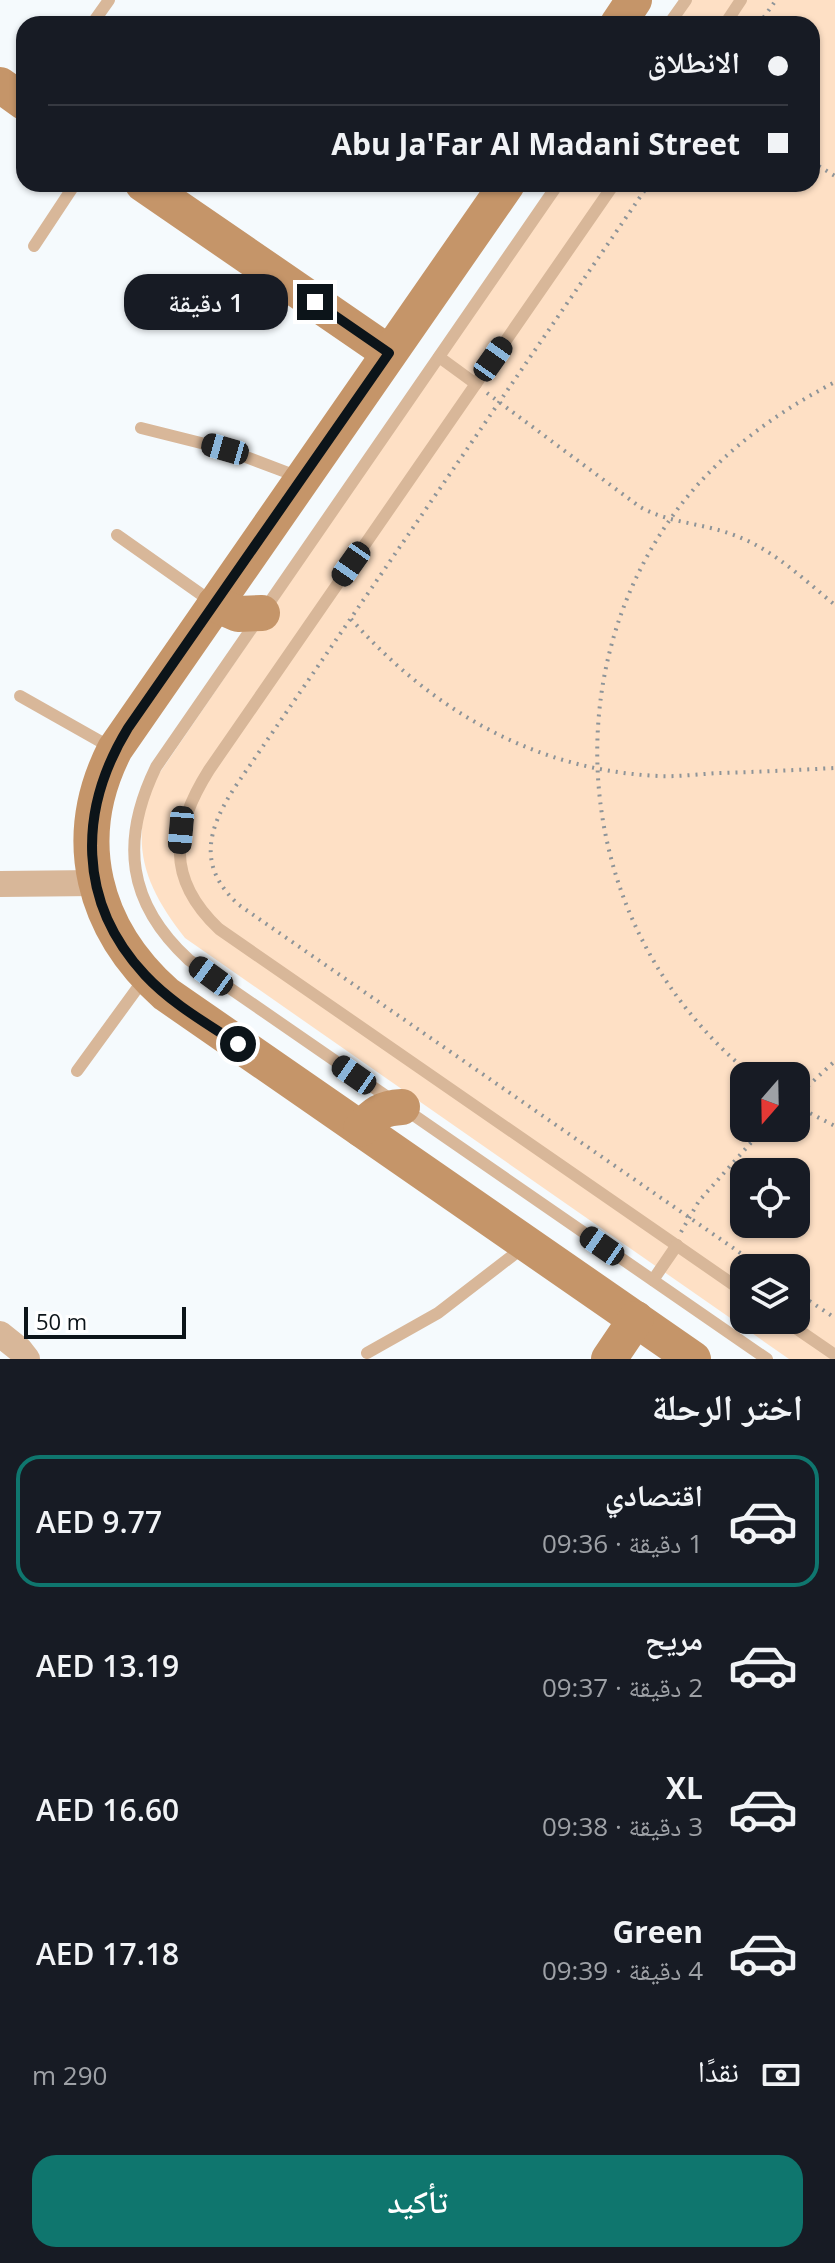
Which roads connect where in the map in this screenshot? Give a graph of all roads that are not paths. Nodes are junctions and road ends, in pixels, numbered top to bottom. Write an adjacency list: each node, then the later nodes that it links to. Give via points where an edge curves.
1 (70, 192): 6 (lane)
2 (155, 192): 7 (street)
3 (501, 192): 7 (street)
4 (552, 192): 8 (lane)
5 (608, 192): 9 (lane)
6 (34, 246)
7 (389, 353): 11 (street)
8 (439, 357): 9 (lane); 14 (lane)
9 (476, 384): 24 (lane, via 197,788 181,830 182,875 203,914 219,929)
10 (141, 428): 11 (lane, via 225,449)
11 (302, 478): 13 (street)
12 (117, 535): 13 (lane)
13 (215, 604): 14 (street, via 238,614); 16 (street)
14 (262, 613): 21 (lane, via 169,746 146,789 134,833 138,881 157,925 189,960)
15 (20, 696): 16 (lane)
16 (115, 749): 17 (street, via 94,810)
17 (96, 883): 18 (street); 19 (street, via 114,933)
18 (0, 884)
19 (146, 976): 20 (lane); 22 (street)
20 (77, 1071)
21 (402, 1107): 22 (street, via 381,1110); 25 (lane)
22 (361, 1129): 23 (street)
23 (528, 1244): 27 (street); 30 (lane, via 438,1313)
24 (677, 1245): 25 (lane); 26 (lane)
25 (653, 1280): 35 (lane)
26 (730, 1282)
27 (636, 1319): 33 (street); 34 (street)
28 (0, 1334): 32 (street)
29 (804, 1334): 31 (lane)
30 (367, 1353)
31 (835, 1355)
32 (27, 1359)
33 (609, 1359)
34 (693, 1359)
35 (767, 1359)

